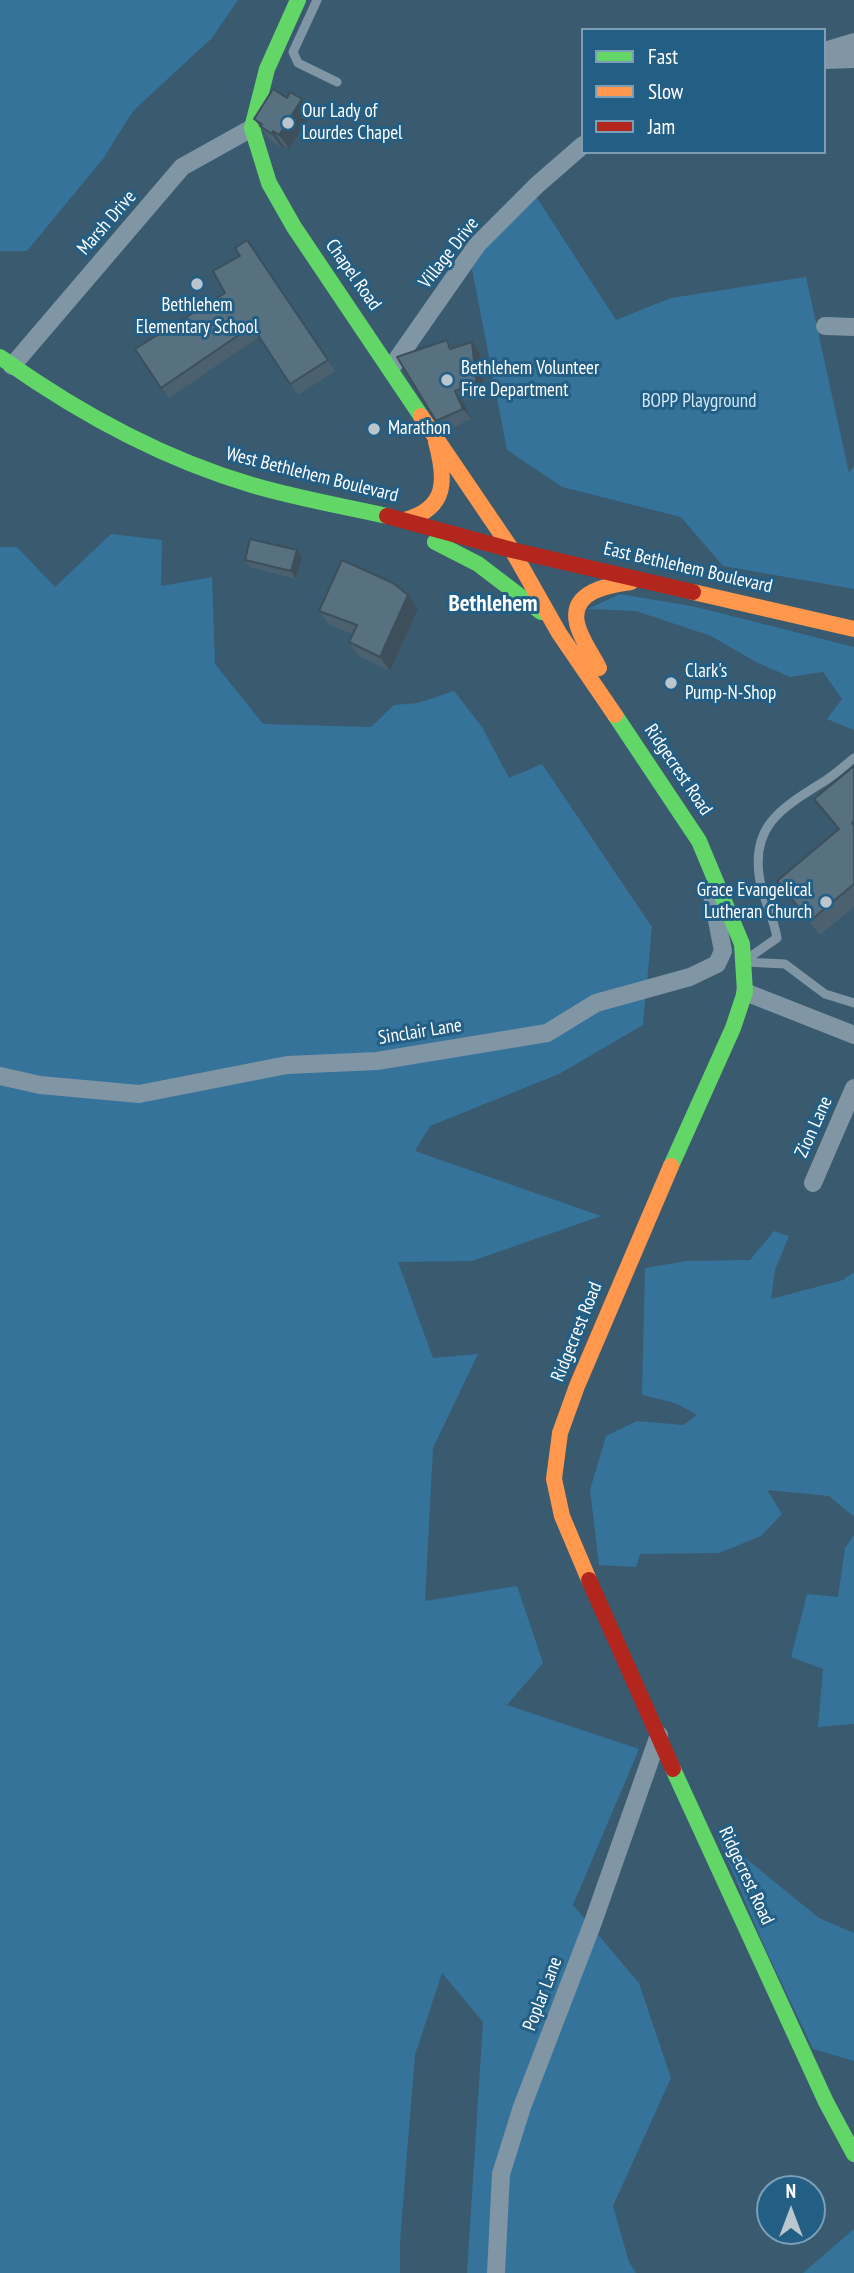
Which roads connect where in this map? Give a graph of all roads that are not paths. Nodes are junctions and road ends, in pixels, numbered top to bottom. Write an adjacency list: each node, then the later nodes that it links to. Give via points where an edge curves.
1 (298, 0): 8 (main road, via 267,69)
2 (317, 0): 7 (lane, via 293,58)
3 (854, 42): 4 (street)
4 (826, 50)
5 (826, 60): 6 (street)
6 (854, 60)
7 (337, 82)
8 (252, 128): 12 (street, Marsh Drive, via 182,167); 13 (main road, Chapel Road, via 269,183 294,227)
9 (581, 147): 13 (street, Village Drive, via 477,245)
10 (825, 326): 11 (street)
11 (854, 327)
12 (6, 362): 15 (main road, West Bethlehem Boulevard, via 98,421 202,468)
13 (391, 368): 14 (main road, Chapel Road)
14 (433, 431): 16 (main road, via 442,462 436,501 428,511); 17 (main road, Chapel Road)
15 (305, 498): 16 (main road, West Bethlehem Boulevard); 19 (main road, via 459,550)
16 (405, 520): 17 (main road, West Bethlehem Boulevard)
17 (512, 550): 18 (main road, East Bethlehem Boulevard); 19 (main road, Ridgecrest Road)
18 (648, 580): 20 (main road, East Bethlehem Boulevard); 21 (main road, via 601,586 580,601 576,613 577,625 626,716)
19 (551, 619): 21 (main road, Ridgecrest Road)
20 (854, 629)
21 (630, 738): 23 (main road, Ridgecrest Road)
22 (854, 758): 24 (lane, via 768,823 759,849 760,881 777,938)
23 (703, 849): 24 (main road, Ridgecrest Road, via 742,944); 28 (street, Sinclair Lane, via 723,951 717,964 690,977 596,1003 547,1033 377,1061 288,1065 139,1094 40,1085)
24 (743, 962): 25 (main road, Ridgecrest Road); 26 (lane, via 785,964 825,994)
25 (745, 992): 27 (street); 31 (main road, Ridgecrest Road, via 577,1386 560,1433 554,1479 577,1553)
26 (854, 1003)
27 (854, 1035)
28 (0, 1076)
29 (854, 1088): 30 (street, Zion Lane)
30 (813, 1183)
31 (659, 1735): 32 (main road, Ridgecrest Road); 33 (street, Poplar Lane, via 501,2174)
32 (854, 2154)
33 (496, 2273)

